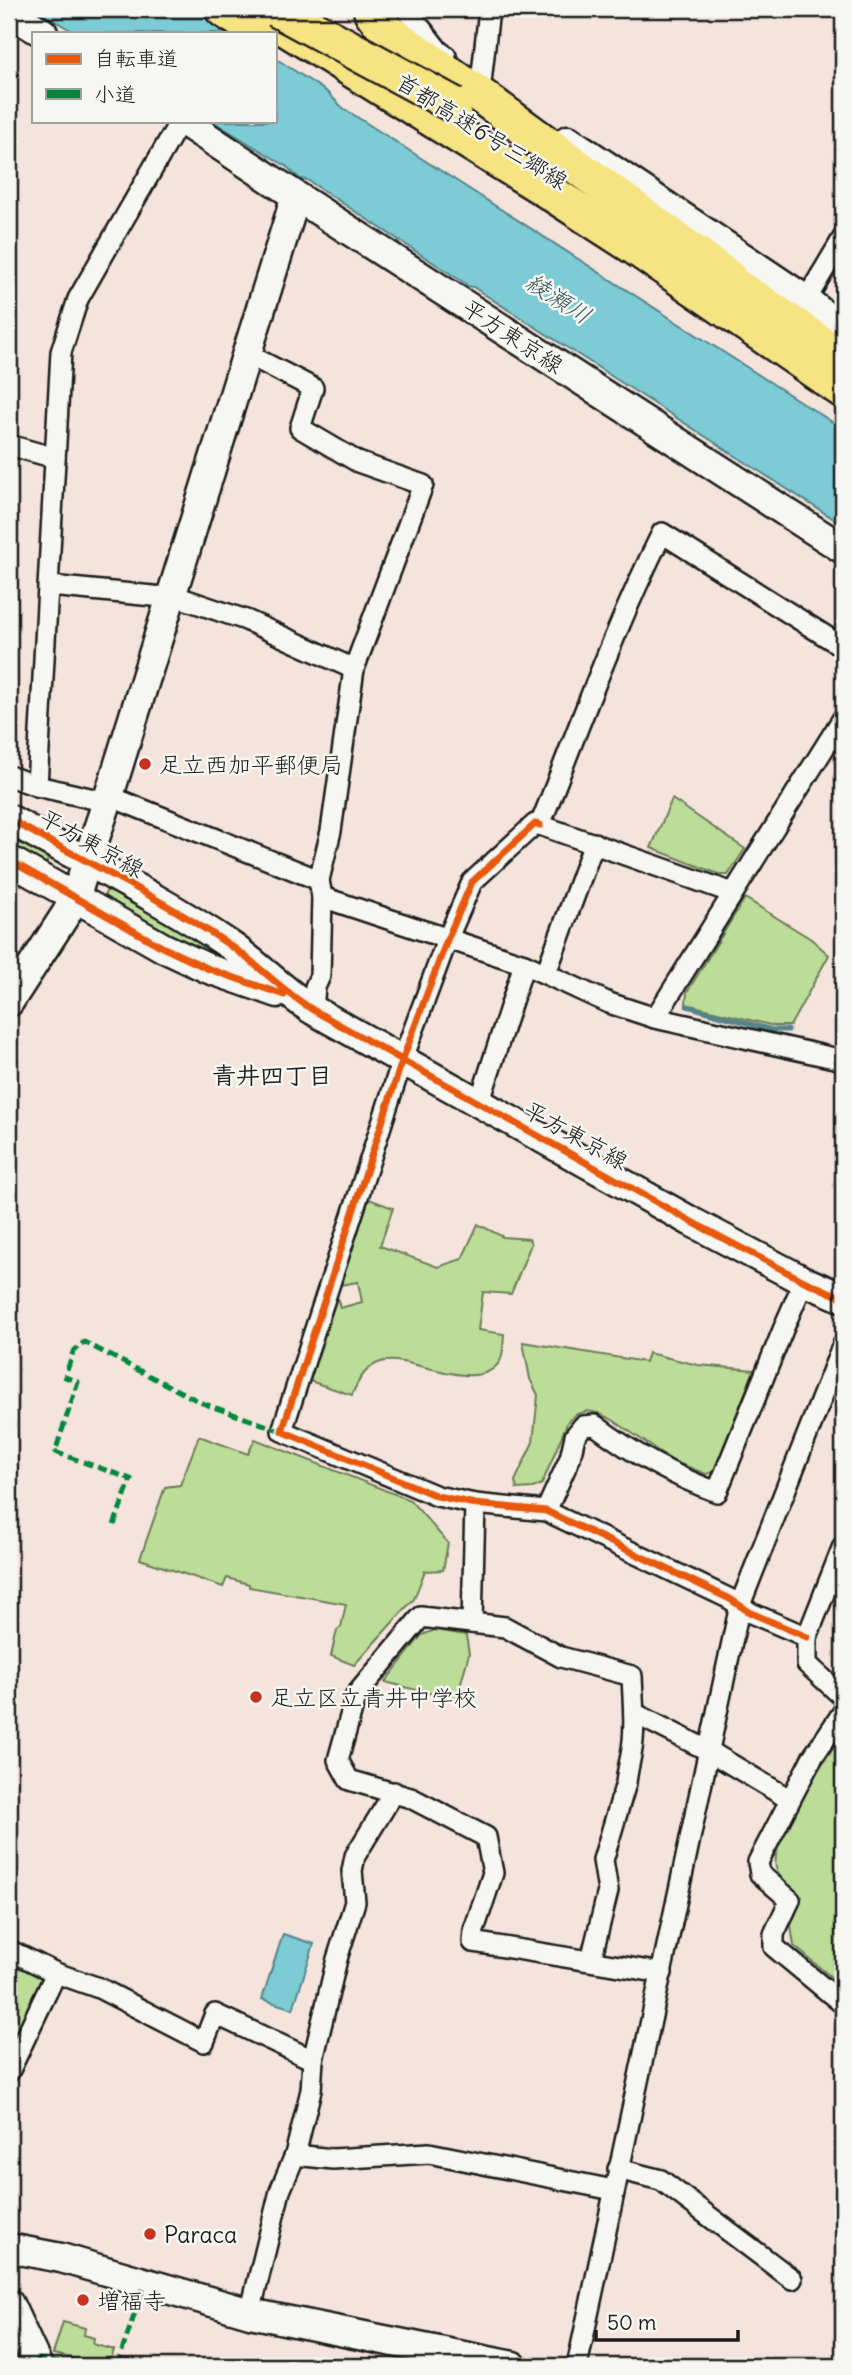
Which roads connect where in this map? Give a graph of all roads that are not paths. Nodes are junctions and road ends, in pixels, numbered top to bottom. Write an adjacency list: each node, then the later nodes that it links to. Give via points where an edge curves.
1 (222, 9): 7 (highway)
2 (303, 9): 10 (highway, 首都高速6号三郷線, bridge)
3 (406, 9): 9 (street, via 439,51)
4 (489, 9): 9 (street)
5 (384, 10): 14 (highway, via 471,101); 17 (highway, via 386,30)
6 (9, 12): 8 (main road)
7 (270, 19): 10 (highway, bridge); 17 (highway, 首都高速6号三郷線, bridge, via 449,113); 21 (highway, via 638,249); 22 (highway)
8 (41, 32)
9 (481, 83): 16 (main road)
10 (454, 105): 14 (highway, 首都高速6号三郷線)
11 (180, 122): 24 (street, via 78,299 61,352)
12 (183, 122): 13 (main road, 平方東京線)
13 (296, 196): 19 (main road); 25 (main road, 平方東京線)
14 (633, 221): 20 (highway, 首都高速6号三郷線)
15 (843, 238): 16 (street)
16 (806, 300): 18 (main road)
17 (765, 305): 20 (highway, 首都高速6号三郷線)
18 (843, 330)
19 (247, 354): 27 (main road); 29 (street, via 313,388 300,428 358,462 422,485)
20 (843, 360)
21 (843, 390)
22 (843, 411)
23 (9, 445): 24 (street)
24 (55, 458): 26 (street)
25 (843, 549)
26 (50, 586): 27 (street); 32 (street)
27 (170, 597): 29 (street, via 246,620); 33 (main road)
28 (843, 646): 35 (street, via 662,533 613,641)
29 (354, 669): 39 (street)
30 (843, 718): 40 (street)
31 (9, 776): 32 (street)
32 (37, 786): 33 (street)
33 (108, 799): 38 (main road); 39 (street)
34 (9, 819): 38 (main road, 平方東京線)
35 (540, 825): 36 (street); 42 (street, via 535,824 472,882)
36 (594, 843): 40 (street); 44 (street)
37 (9, 860): 41 (main road, 平方東京線)
38 (86, 863): 41 (main road); 46 (main road, 平方東京線, via 230,945)
39 (321, 889): 42 (street); 46 (street, via 320,976)
40 (733, 893): 47 (street)
41 (75, 898): 45 (main road); 46 (main road, 平方東京線, via 209,969)
42 (447, 940): 43 (street); 49 (street)
43 (524, 964): 44 (street); 50 (street)
44 (546, 973): 47 (street, via 609,1003)
45 (9, 1002)
46 (303, 1004): 49 (main road, 平方東京線)
47 (655, 1018): 48 (street)
48 (843, 1060)
49 (402, 1061): 50 (main road, 平方東京線); 54 (street, via 282,1431 438,1496)
50 (479, 1104): 51 (main road, 平方東京線)
51 (804, 1282): 52 (main road, 平方東京線); 55 (street, via 717,1492 621,1445 595,1424 583,1426 575,1436)
52 (843, 1298)
53 (843, 1344): 57 (street)
54 (475, 1504): 55 (street); 58 (street)
55 (546, 1511): 57 (street)
56 (843, 1546): 59 (street)
57 (740, 1605): 59 (street); 63 (street)
58 (472, 1623): 62 (street, via 505,1627 561,1657 632,1676); 64 (street, via 421,1618 356,1695 338,1760 349,1780)
59 (807, 1637): 60 (street, via 807,1664)
60 (843, 1697)
61 (843, 1712): 65 (street)
62 (634, 1713): 63 (street); 67 (street, via 626,1783 603,1860 608,1891)
63 (709, 1751): 65 (street); 69 (street)
64 (394, 1792): 67 (street, via 486,1837 493,1873 473,1942); 71 (street, via 355,1856 355,1902)
65 (789, 1799): 70 (street, via 758,1862 760,1874 790,1900 774,1934 774,1947)
66 (9, 1950): 68 (street)
67 (591, 1960): 69 (street)
68 (56, 1973): 71 (street, via 99,1988 204,2042 215,2014); 72 (street)
69 (662, 1973): 74 (street)
70 (843, 2004)
71 (313, 2060): 73 (street, via 311,2090)
72 (9, 2072)
73 (295, 2155): 75 (street, via 333,2159 429,2153); 79 (street, via 281,2191)
74 (618, 2169): 75 (street); 77 (street, via 661,2180)
75 (614, 2190): 82 (street)
76 (9, 2248): 79 (main road, via 61,2258)
77 (792, 2278)
78 (9, 2304): 80 (main road)
79 (250, 2313): 81 (main road)
80 (38, 2366)
81 (513, 2366)
82 (577, 2366)

